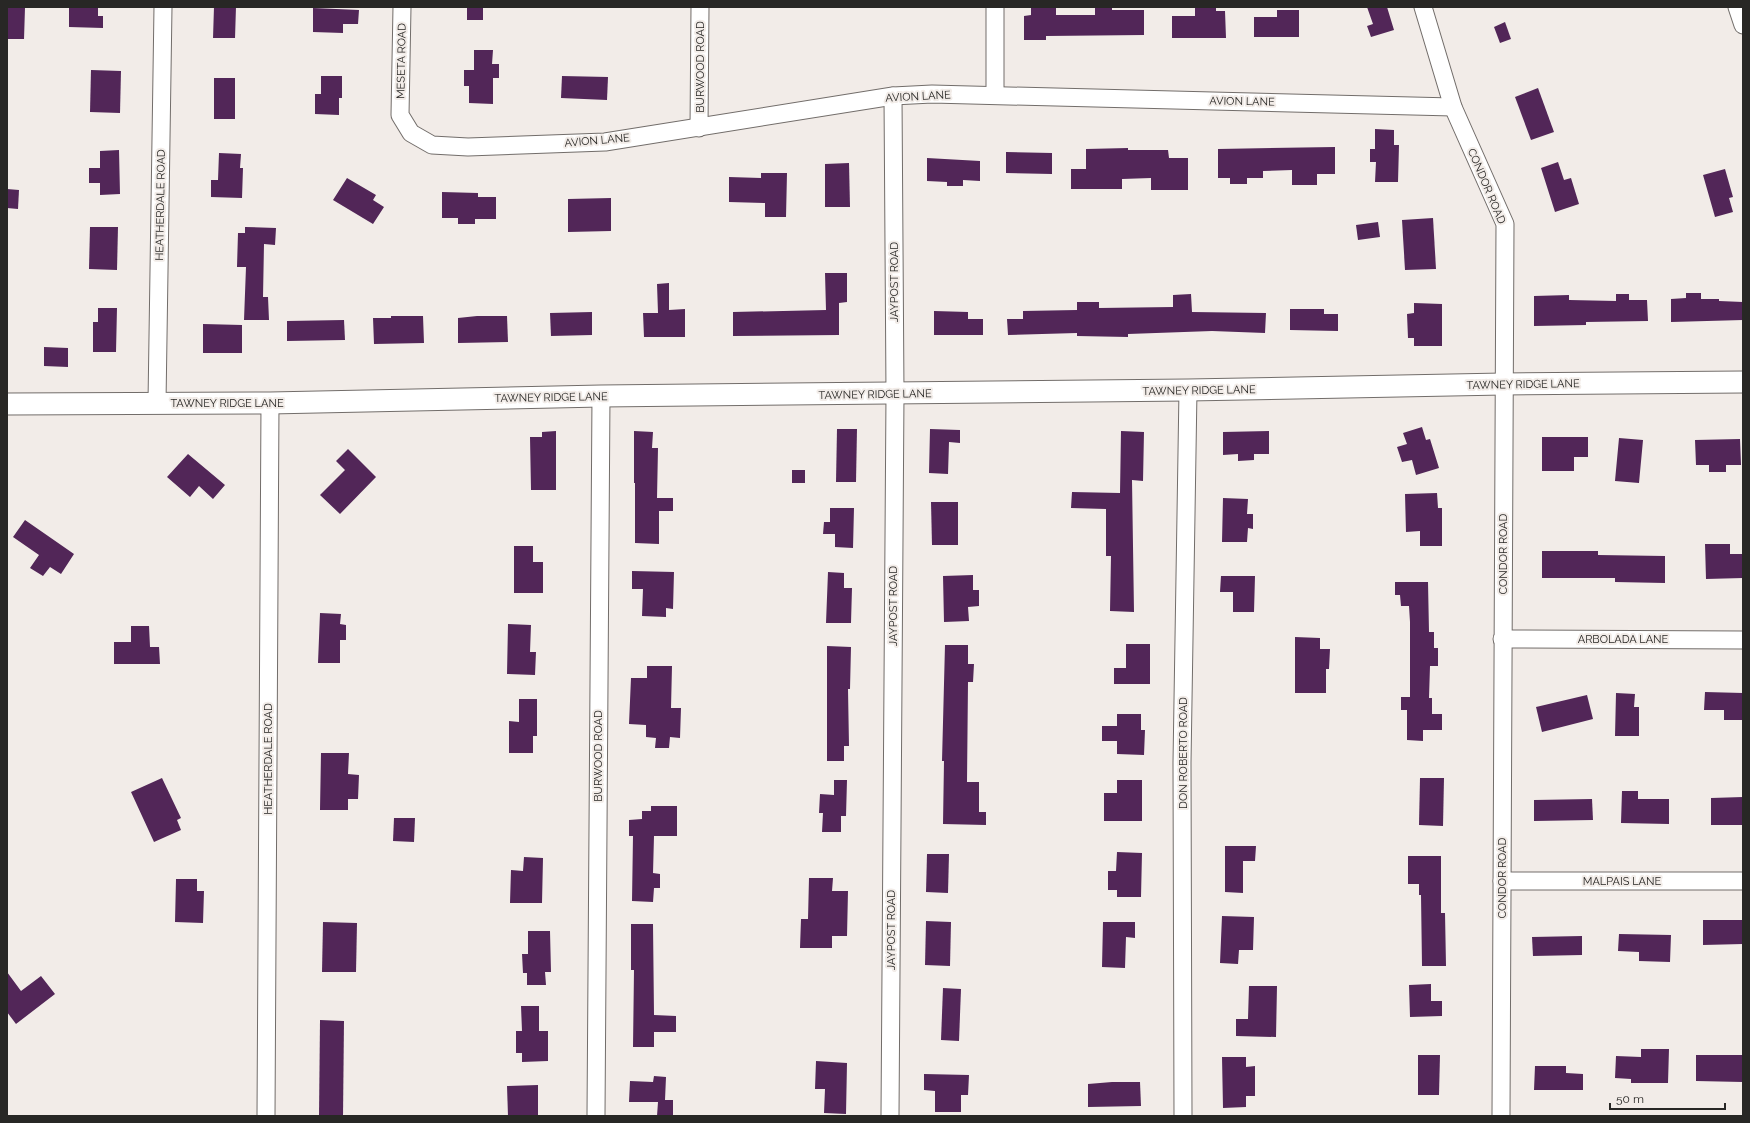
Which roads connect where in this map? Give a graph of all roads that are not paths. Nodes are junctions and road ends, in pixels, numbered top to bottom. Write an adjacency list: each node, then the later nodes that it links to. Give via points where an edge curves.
1 (163, 7): 20 (street, HEATHERDALE ROAD)
2 (402, 7): 11 (street, MESETA ROAD)
3 (700, 7): 12 (street, BURWOOD ROAD)
4 (995, 7): 8 (street)
5 (1423, 7): 10 (street, CONDOR ROAD)
6 (1737, 7): 7 (street)
7 (1743, 25)
8 (995, 95): 9 (street, AVION LANE); 10 (street, AVION LANE)
9 (893, 96): 12 (street, AVION LANE); 16 (street, JAYPOST ROAD)
10 (1452, 107): 14 (street, CONDOR ROAD, via 1505,224)
11 (400, 115): 12 (street, AVION LANE, via 411,132 432,144 468,147 605,142)
12 (699, 128)
13 (1743, 382): 14 (street, TAWNEY RIDGE LANE)
14 (1503, 384): 15 (street, TAWNEY RIDGE LANE); 21 (street, CONDOR ROAD)
15 (1188, 390): 16 (street, TAWNEY RIDGE LANE); 28 (street, DON ROBERTO ROAD, via 1182,764)
16 (894, 394): 17 (street, TAWNEY RIDGE LANE); 27 (street, JAYPOST ROAD)
17 (601, 396): 18 (street, TAWNEY RIDGE LANE); 26 (street, BURWOOD ROAD)
18 (270, 403): 20 (street, TAWNEY RIDGE LANE); 25 (street, HEATHERDALE ROAD)
19 (7, 404): 20 (street, TAWNEY RIDGE LANE)
20 (157, 404)
21 (1502, 639): 22 (street, ARBOLADA LANE); 23 (street, CONDOR ROAD)
22 (1743, 640)
23 (1502, 881): 24 (street, MALPAIS LANE); 29 (street, CONDOR ROAD)
24 (1743, 881)
25 (266, 1116)
26 (596, 1116)
27 (890, 1116)
28 (1183, 1116)
29 (1501, 1116)

